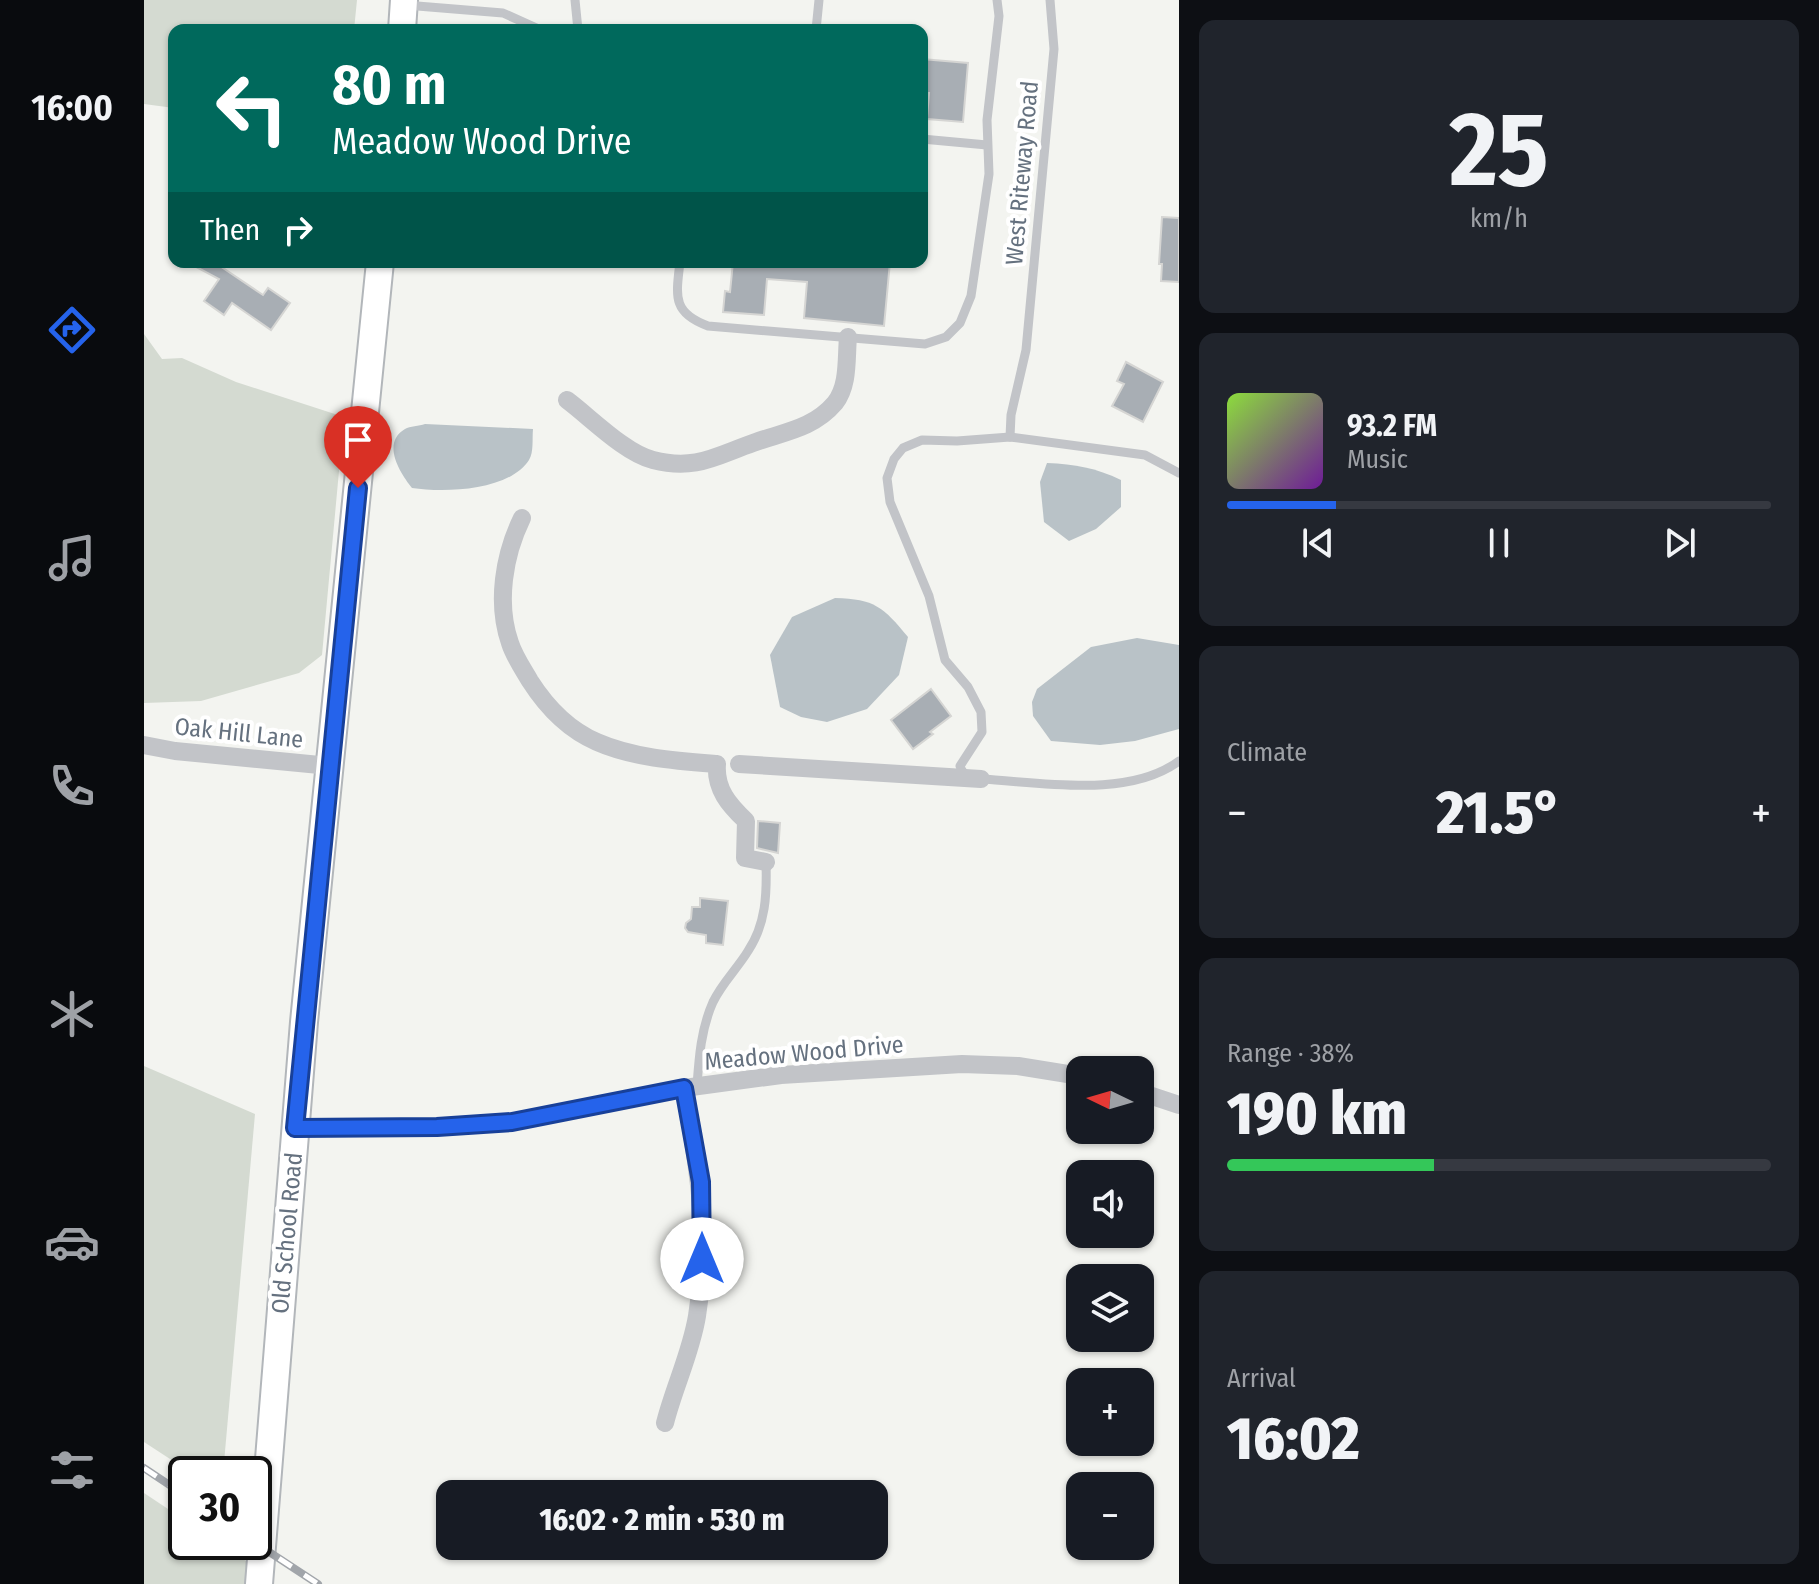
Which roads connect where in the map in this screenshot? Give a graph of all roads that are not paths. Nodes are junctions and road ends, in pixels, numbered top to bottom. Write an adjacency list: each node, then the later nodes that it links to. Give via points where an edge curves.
1 (575, 0): 7 (lane)
2 (819, 0): 8 (lane)
3 (997, 0): 10 (lane)
4 (1050, 0): 15 (lane, West Riteway Road, via 1054,49 1026,350)
5 (403, 12): 6 (lane, via 503,13)
6 (528, 24)
7 (577, 24)
8 (817, 24)
9 (928, 140): 10 (lane)
10 (987, 145): 13 (lane, via 989,174 976,266 960,323 946,337 925,344)
11 (379, 268): 21 (street, Old School Road)
12 (679, 268): 13 (lane, via 680,306 690,319 708,326)
13 (848, 337): 14 (street, via 844,386 817,419 705,463 651,460 635,453)
14 (567, 400)
15 (1010, 437): 16 (lane, via 1145,455); 22 (lane, via 922,440 903,448 887,478 890,502 929,596 945,660 981,712 982,732 960,766 961,772)
16 (1179, 473)
17 (522, 518): 23 (street, via 507,557 503,605 509,642 542,700 595,741 623,751 717,764 726,802 746,821 745,858)
18 (144, 745): 21 (street, Oak Hill Lane)
19 (1179, 761): 22 (lane, via 1130,782 1093,786)
20 (739, 764): 22 (street)
21 (330, 766): 28 (street, Old School Road)
22 (981, 779)
23 (766, 862): 25 (lane, via 762,919 751,946 713,1002)
24 (1066, 1074): 25 (street, Meadow Wood Drive, via 962,1064 781,1075)
25 (691, 1087): 28 (street, Meadow Wood Drive, via 512,1122); 29 (street, via 701,1182 701,1281 696,1319)
26 (1154, 1097): 27 (street)
27 (1179, 1105)
28 (295, 1128): 30 (street, Old School Road)
29 (665, 1423)
30 (259, 1584)

